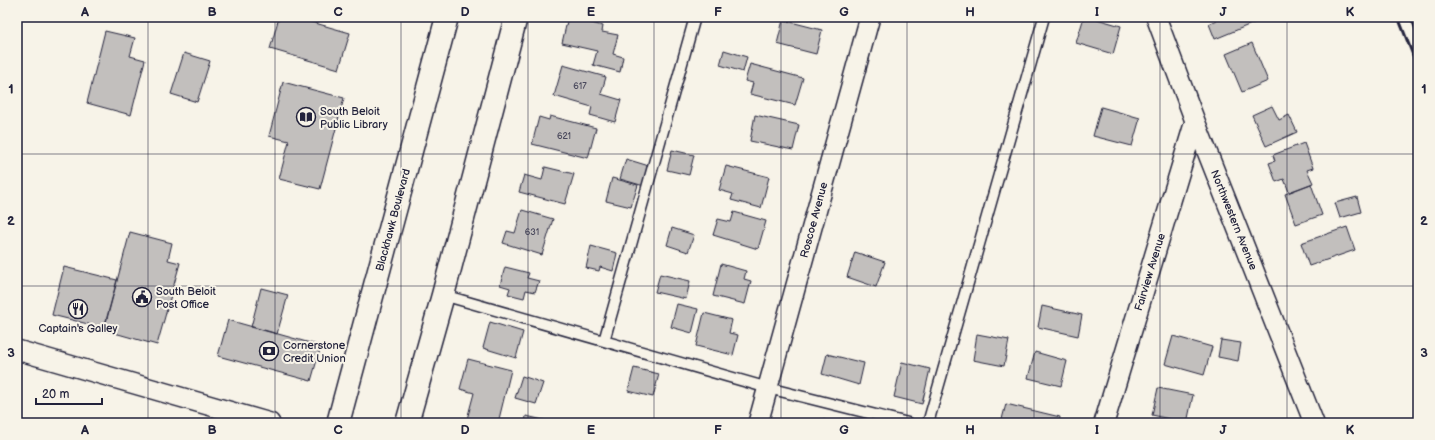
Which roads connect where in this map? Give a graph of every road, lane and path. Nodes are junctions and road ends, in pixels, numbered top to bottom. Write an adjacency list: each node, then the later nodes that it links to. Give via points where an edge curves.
1 (447, 17): 13 (main road, Blackhawk Boulevard)
2 (516, 17): 8 (main road)
3 (695, 17): 9 (lane)
4 (870, 17): 11 (street, Roscoe Avenue)
5 (1044, 17): 17 (lane)
6 (1156, 17): 7 (street, Northwestern Avenue)
7 (1195, 121): 18 (street, Fairview Avenue); 19 (street, Northwestern Avenue)
8 (443, 295): 9 (lane); 14 (main road)
9 (604, 341): 11 (lane)
10 (17, 350): 12 (street)
11 (768, 388): 15 (street, Roscoe Avenue); 16 (lane)
12 (270, 423)
13 (338, 423)
14 (407, 423)
15 (758, 423)
16 (908, 423)
17 (928, 423)
18 (1104, 423)
19 (1314, 423)

